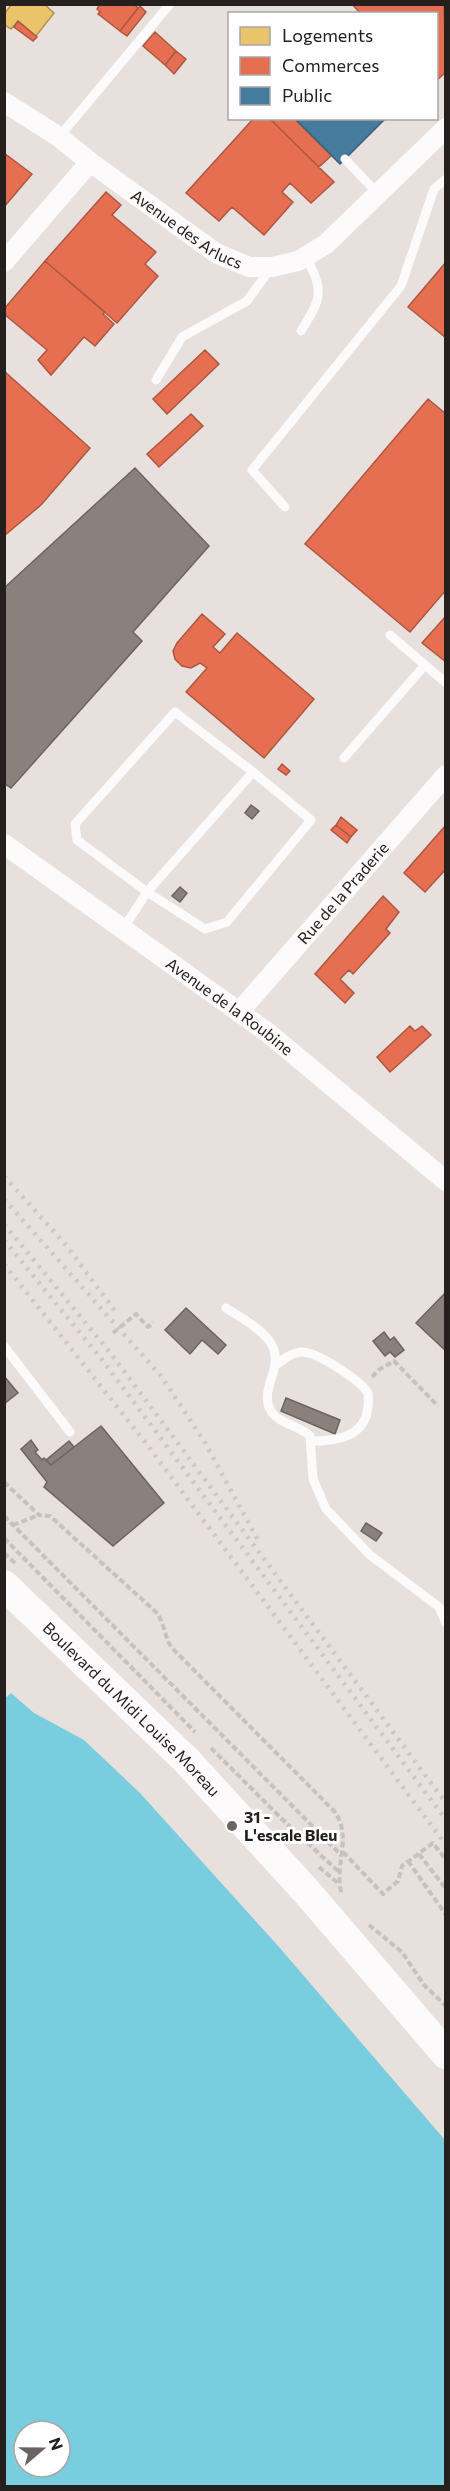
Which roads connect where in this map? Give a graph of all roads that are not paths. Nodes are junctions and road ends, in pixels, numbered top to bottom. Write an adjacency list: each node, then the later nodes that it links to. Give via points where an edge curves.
1 (170, 4): 4 (lane)
2 (4, 102): 4 (street, Avenue des Arlucs)
3 (446, 128): 8 (street, Avenue des Arlucs)
4 (59, 137): 6 (street, Avenue des Arlucs)
5 (345, 159): 8 (lane)
6 (90, 162): 10 (street); 11 (street, Avenue des Arlucs, via 216,253 249,267)
7 (446, 179): 14 (lane, via 434,189 401,286 252,470)
8 (377, 193): 9 (street, Avenue des Arlucs, via 326,244)
9 (306, 257): 11 (street, Avenue des Arlucs); 12 (lane, via 317,278 319,302)
10 (4, 262)
11 (272, 267): 13 (lane, via 247,301 182,337)
12 (301, 331)
13 (156, 380)
14 (285, 507)
15 (390, 635): 16 (lane)
16 (425, 665): 17 (lane); 18 (lane)
17 (446, 683)
18 (344, 758)
19 (253, 772): 22 (lane); 22 (lane, via 311,820 227,922 205,929); 22 (lane, via 175,712 75,824 77,840)
20 (446, 775): 24 (street, Rue de la Praderie)
21 (4, 844): 23 (street, Avenue de la Roubine)
22 (147, 892): 23 (lane)
23 (123, 929): 24 (street, Avenue de la Roubine)
24 (239, 1012): 25 (street, Avenue de la Roubine)
25 (446, 1181)
26 (226, 1308): 28 (lane, via 267,1337 276,1354)
27 (4, 1346): 29 (lane)
28 (276, 1365): 30 (lane, via 268,1395 272,1411 304,1430); 30 (lane, via 292,1354 308,1353 368,1393 367,1408 356,1430 342,1439)
29 (70, 1431)
30 (312, 1441): 32 (lane, via 313,1479 326,1509 370,1555 439,1607)
31 (4, 1585): 33 (main road, Boulevard du Midi Louise Moreau, via 188,1761)
32 (446, 1623)
33 (446, 2054)

